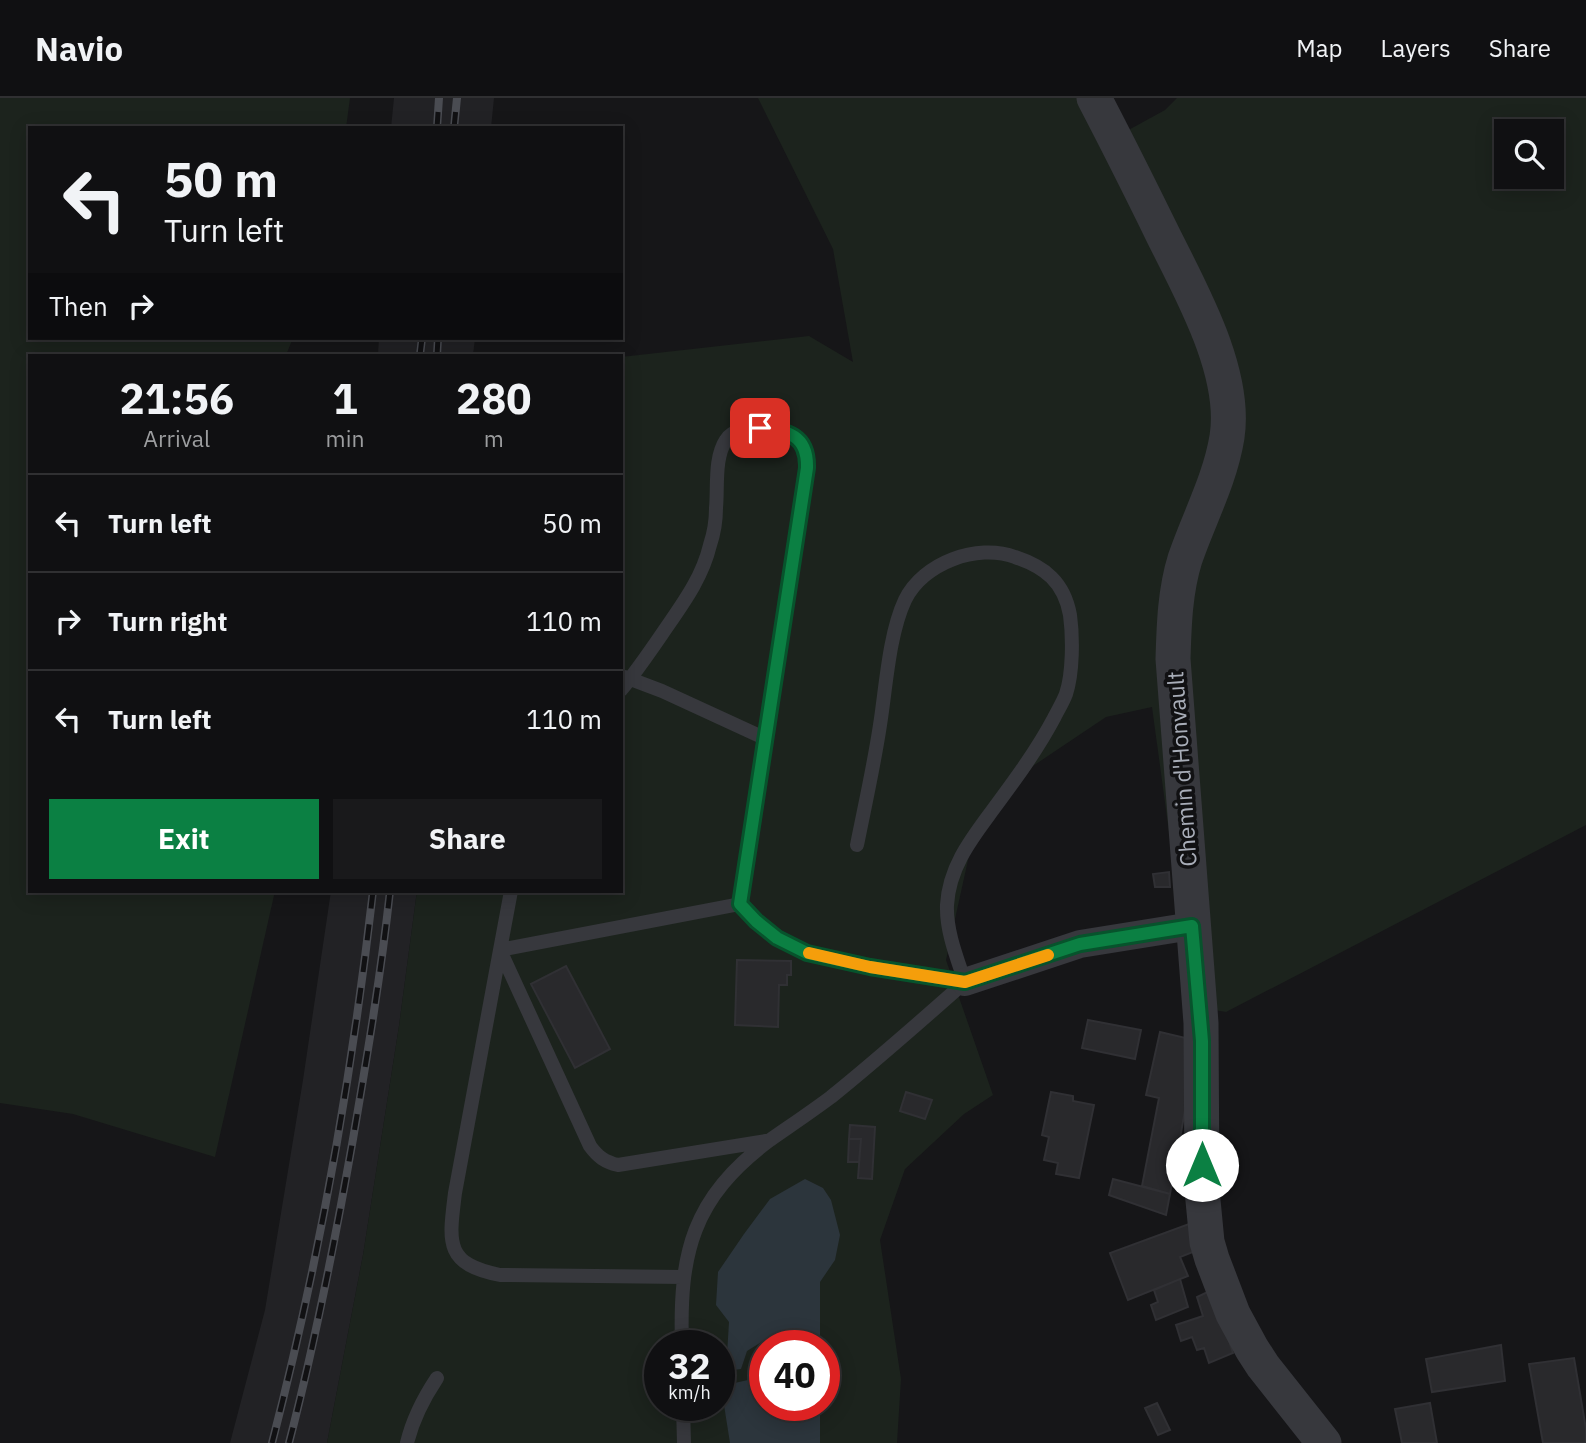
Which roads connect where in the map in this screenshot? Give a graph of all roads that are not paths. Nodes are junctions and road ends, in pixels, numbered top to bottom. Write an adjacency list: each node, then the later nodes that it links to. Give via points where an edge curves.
1 (1094, 98): 7 (street, Chemin d'Honvault, via 1198,309 1220,364 1228,404 1223,453 1185,559 1174,616 1172,659)
2 (624, 682): 3 (lane, via 662,691); 3 (lane, via 687,598 706,560 726,440 746,428 787,433 804,446 806,481)
3 (764, 738): 6 (lane)
4 (857, 845): 9 (lane, via 893,640 906,599 922,578 962,556 989,552 1039,566 1057,583 1067,604 1069,680 1045,734 969,842 954,874 947,908)
5 (511, 893): 8 (lane)
6 (740, 904): 8 (lane); 9 (lane, via 777,938 807,953)
7 (1192, 926): 9 (street, via 1080,944); 17 (street, Chemin d'Honvault, via 1202,1041 1202,1189 1207,1242 1233,1314 1252,1349)
8 (500, 950): 10 (lane, via 590,1146 607,1163); 11 (lane, via 455,1193 452,1230 456,1254 472,1268 500,1275)
9 (965, 982): 10 (lane, via 833,1095)
10 (769, 1141): 11 (lane, via 735,1170 710,1200 694,1232)
11 (683, 1277): 12 (lane)
12 (682, 1330)
13 (437, 1378): 15 (lane, via 416,1413)
14 (683, 1421): 16 (lane)
15 (407, 1443)
16 (684, 1443)
17 (1324, 1443)

